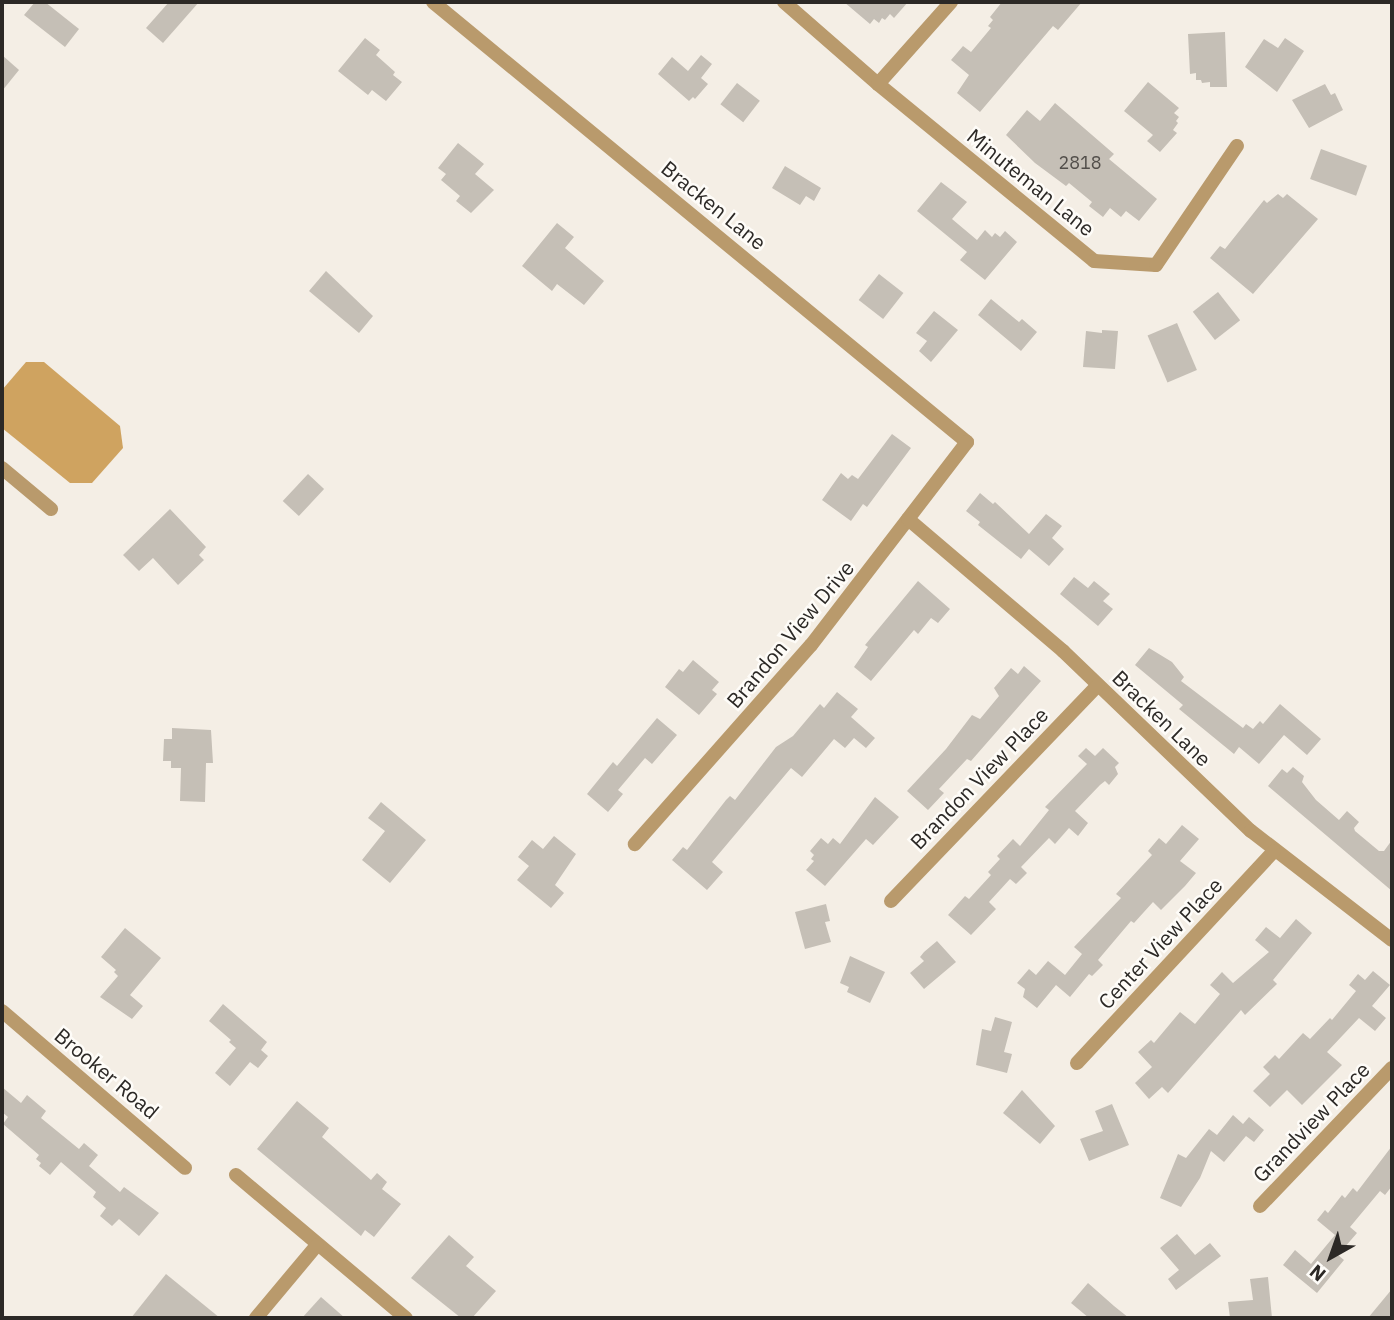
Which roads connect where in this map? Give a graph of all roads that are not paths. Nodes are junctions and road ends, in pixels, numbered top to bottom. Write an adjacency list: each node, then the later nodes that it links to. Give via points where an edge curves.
1 (433, 2): 6 (street, Bracken Lane)
2 (784, 2): 4 (street, Minuteman Lane)
3 (951, 2): 4 (street)
4 (878, 84): 5 (street, Minuteman Lane, via 1094,261 1156,265)
5 (1237, 146)
6 (967, 442): 9 (street, Brandon View Drive)
7 (2, 468): 8 (street)
8 (51, 509)
9 (908, 519): 10 (street, Bracken Lane); 11 (street, Brandon View Drive, via 811,645)
10 (1098, 685): 12 (street, Bracken Lane); 13 (street, Brandon View Place)
11 (635, 844)
12 (1274, 851): 14 (street, Bracken Lane); 16 (street, Center View Place)
13 (891, 901)
14 (1392, 940)
15 (2, 1011): 18 (street, Brooker Road)
16 (1077, 1063)
17 (1392, 1068): 20 (street, Grandview Place)
18 (185, 1168)
19 (236, 1175): 21 (street)
20 (1261, 1206)
21 (317, 1245): 22 (street); 23 (street)
22 (256, 1318)
23 (406, 1318)

